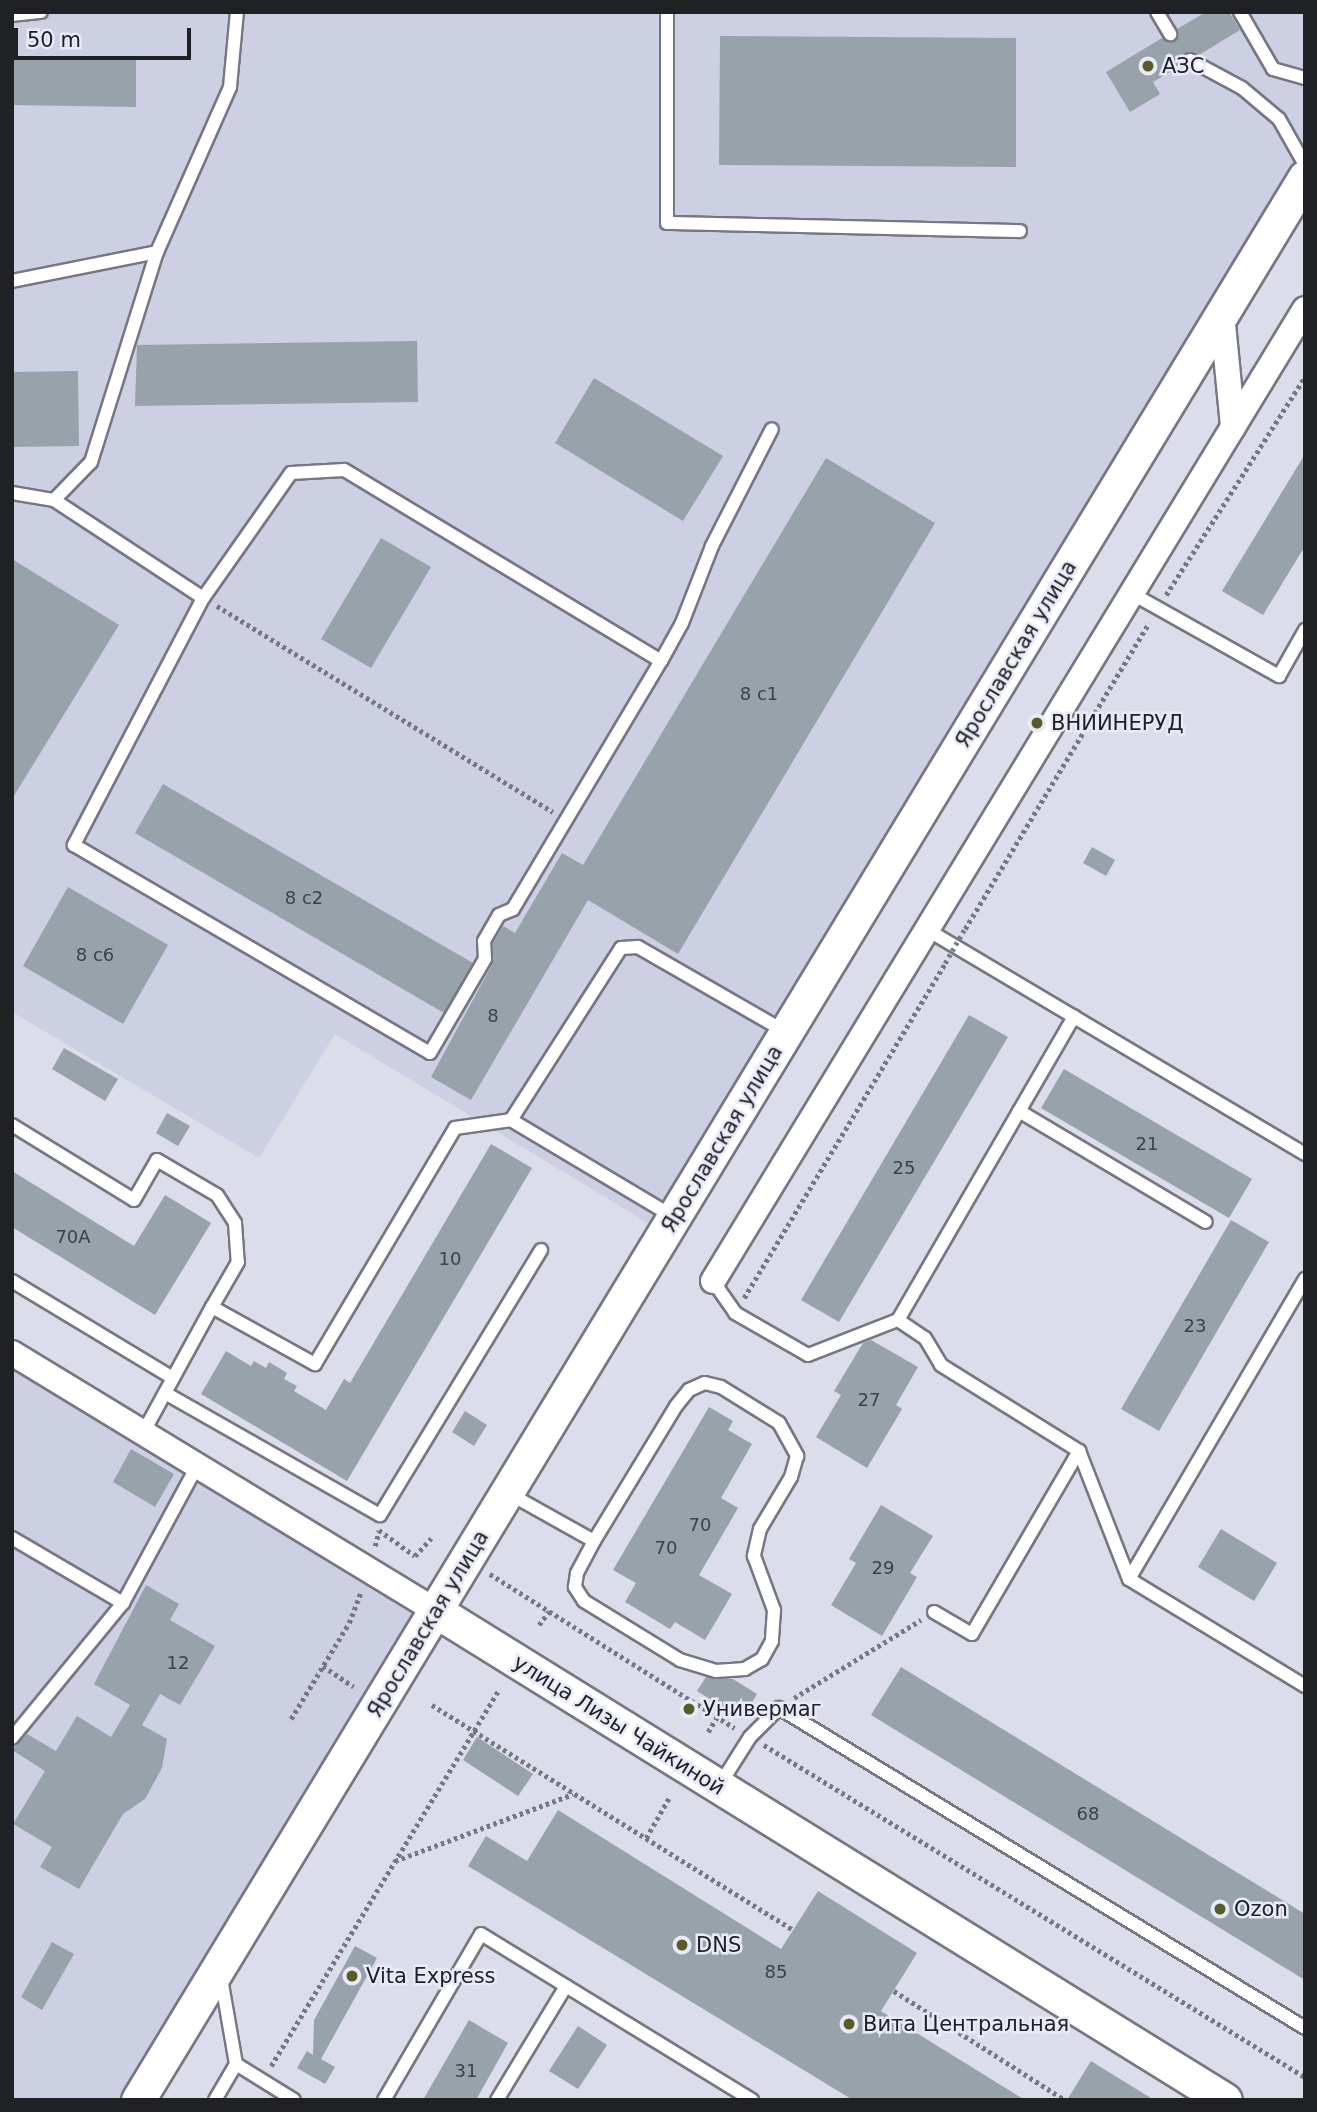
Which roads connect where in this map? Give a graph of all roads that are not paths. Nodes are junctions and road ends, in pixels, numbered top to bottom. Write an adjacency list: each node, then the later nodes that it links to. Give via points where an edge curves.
1 (41, 12): 6 (lane)
2 (237, 12): 13 (lane, via 230,87)
3 (667, 12): 12 (lane, via 667,223)
4 (1157, 12): 7 (lane)
5 (1240, 12): 9 (lane, via 1273,69)
6 (12, 15)
7 (1170, 34)
8 (1190, 60): 10 (lane, via 1242,88 1279,119)
9 (1305, 78)
10 (1305, 165)
11 (1305, 177): 16 (main road, Ярославская улица)
12 (1020, 231)
13 (158, 252): 14 (lane); 20 (lane, via 91,462)
14 (12, 281)
15 (1305, 309): 17 (street)
16 (1222, 314): 17 (street); 27 (main road, Ярославская улица)
17 (1233, 427): 21 (street)
18 (772, 429): 24 (lane, via 712,546 682,624)
19 (12, 493): 20 (lane)
20 (54, 500): 22 (lane)
21 (1131, 593): 23 (lane, via 1279,676); 25 (street)
22 (203, 597): 24 (lane, via 291,472 344,470); 24 (lane, via 74,845 430,1053 485,959 484,941 499,915 513,909)
23 (1305, 630)
24 (661, 661)
25 (926, 929): 26 (lane); 37 (street)
26 (1073, 1016): 28 (lane); 31 (lane)
27 (786, 1032): 29 (lane, via 638,947 621,948); 32 (main road, Ярославская улица)
28 (1019, 1111): 33 (lane); 39 (lane)
29 (512, 1120): 32 (lane); 38 (lane, via 454,1128 315,1364)
30 (12, 1125): 38 (lane, via 135,1200 157,1160 217,1195 235,1223 238,1262)
31 (1305, 1154)
32 (674, 1217): 46 (main road, Ярославская улица)
33 (1206, 1222)
34 (541, 1250): 42 (lane, via 380,1515)
35 (1305, 1279): 49 (lane)
36 (12, 1281): 41 (lane)
37 (713, 1281): 39 (lane, via 735,1313 808,1355)
38 (212, 1307): 41 (lane)
39 (898, 1320): 44 (lane, via 925,1338 941,1365)
40 (12, 1353): 43 (street, улица Лизы Чайкиной)
41 (173, 1378): 42 (lane)
42 (165, 1393): 43 (lane)
43 (143, 1433): 45 (street, улица Лизы Чайкиной)
44 (1079, 1451): 49 (lane); 52 (lane, via 972,1634)
45 (197, 1466): 50 (lane); 51 (street, улица Лизы Чайкиной)
46 (508, 1493): 48 (lane); 51 (main road, Ярославская улица)
47 (12, 1538): 50 (lane)
48 (594, 1541): 48 (lane, via 577,1573 575,1587 584,1601 680,1660 716,1671 745,1669 762,1658 772,1641 774,1609 754,1556 760,1529 792,1477 797,1456 791,1438 779,1423 721,1387 705,1384 690,1390)
49 (1129, 1579): 53 (lane)
50 (123, 1603): 54 (lane)
51 (436, 1611): 55 (main road, улица Лизы Чайкиной); 56 (main road, Ярославская улица)
52 (934, 1612)
53 (1305, 1686)
54 (12, 1738)
55 (719, 1787): 58 (lane, via 750,1737 779,1708); 66 (main road, улица Лизы Чайкиной)
56 (219, 1967): 59 (lane); 60 (main road, Ярославская улица)
57 (566, 1986): 63 (lane, via 481,1934); 64 (lane); 65 (lane)
58 (1305, 2028)
59 (236, 2064): 61 (lane); 62 (lane)
60 (138, 2100)
61 (215, 2100)
62 (294, 2100)
63 (384, 2100)
64 (497, 2100)
65 (752, 2100)
66 (1225, 2100)

